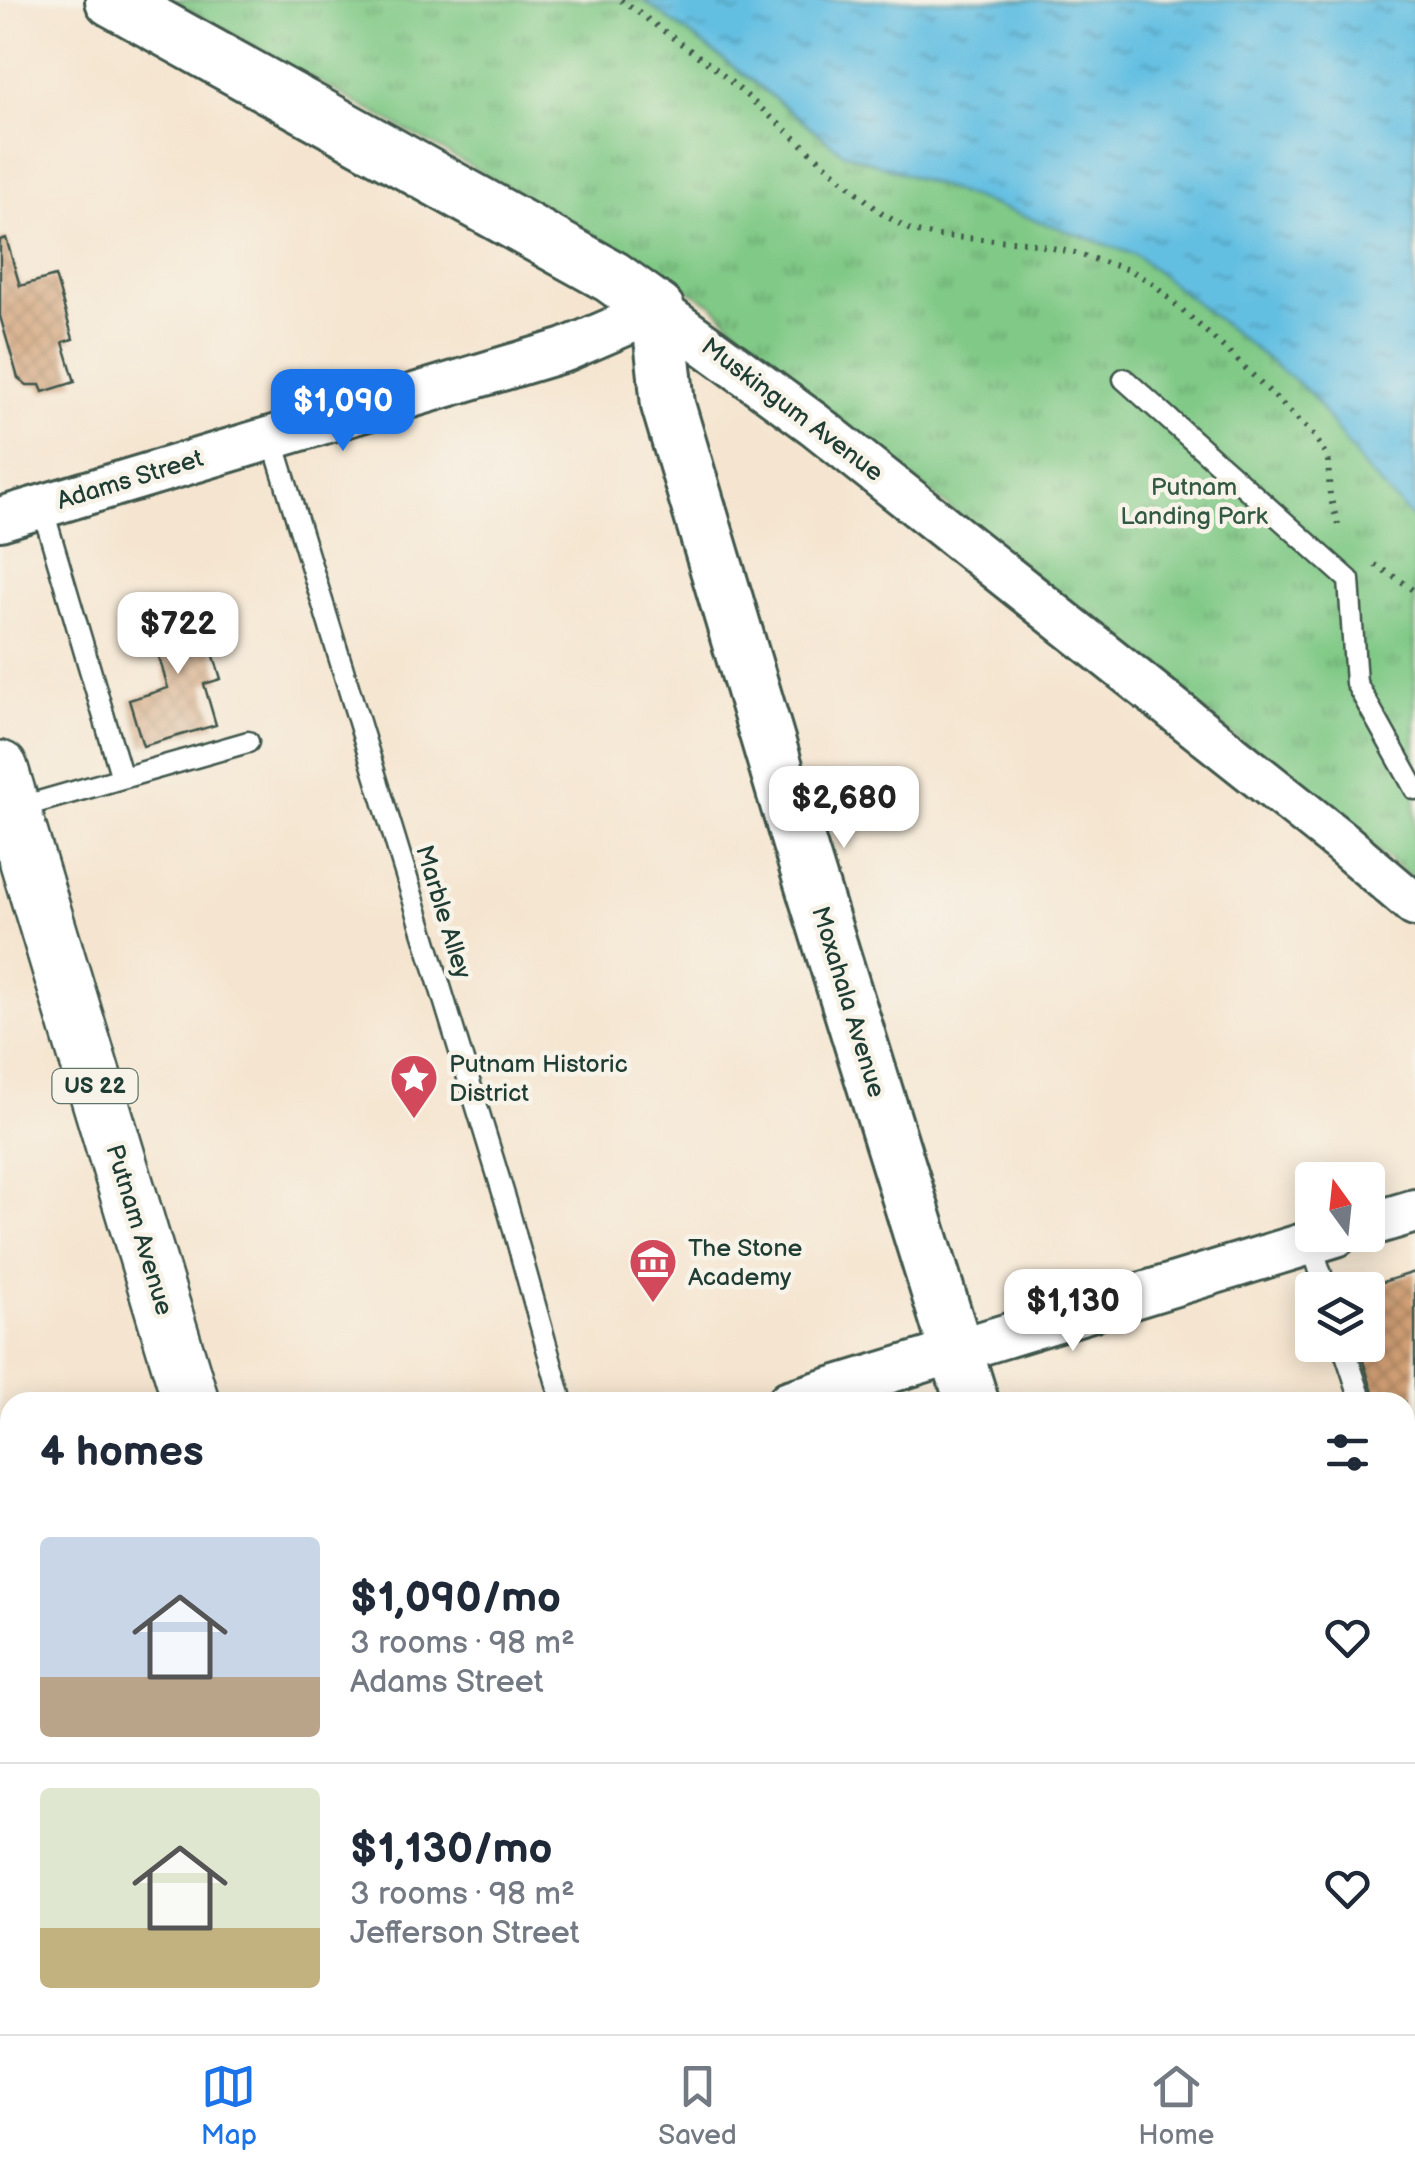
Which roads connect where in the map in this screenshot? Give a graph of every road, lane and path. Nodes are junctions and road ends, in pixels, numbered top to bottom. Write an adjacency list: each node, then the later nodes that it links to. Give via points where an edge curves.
1 (112, 0): 3 (street, Muskingum Avenue, via 612,277)
2 (621, 0): 8 (path, via 716,69 881,213 912,231 1025,242 1132,270 1152,283 1315,436 1328,460)
3 (658, 310): 5 (street, Adams Street, via 565,350); 15 (street, Muskingum Avenue, via 814,424); 19 (street, Moxahala Avenue, via 668,405)
4 (1124, 379): 14 (lane, via 1349,580 1356,682)
5 (272, 438): 6 (street, Adams Street); 22 (lane, Marble Alley)
6 (42, 507): 7 (street, Adams Street); 12 (lane)
7 (0, 519)
8 (1340, 534)
9 (1362, 557): 10 (path)
10 (1415, 592)
11 (248, 742): 12 (lane)
12 (122, 778): 13 (lane)
13 (6, 789): 21 (main road, Putnam Avenue / US 22)
14 (1415, 789)
15 (1412, 895)
16 (1415, 1211): 17 (street)
17 (1385, 1221)
18 (1295, 1248): 19 (street)
19 (957, 1351): 23 (street); 24 (street, Moxahala Avenue)
20 (1349, 1362): 25 (lane)
21 (187, 1392)
22 (559, 1392)
23 (822, 1392)
24 (969, 1392)
25 (1359, 1392)

